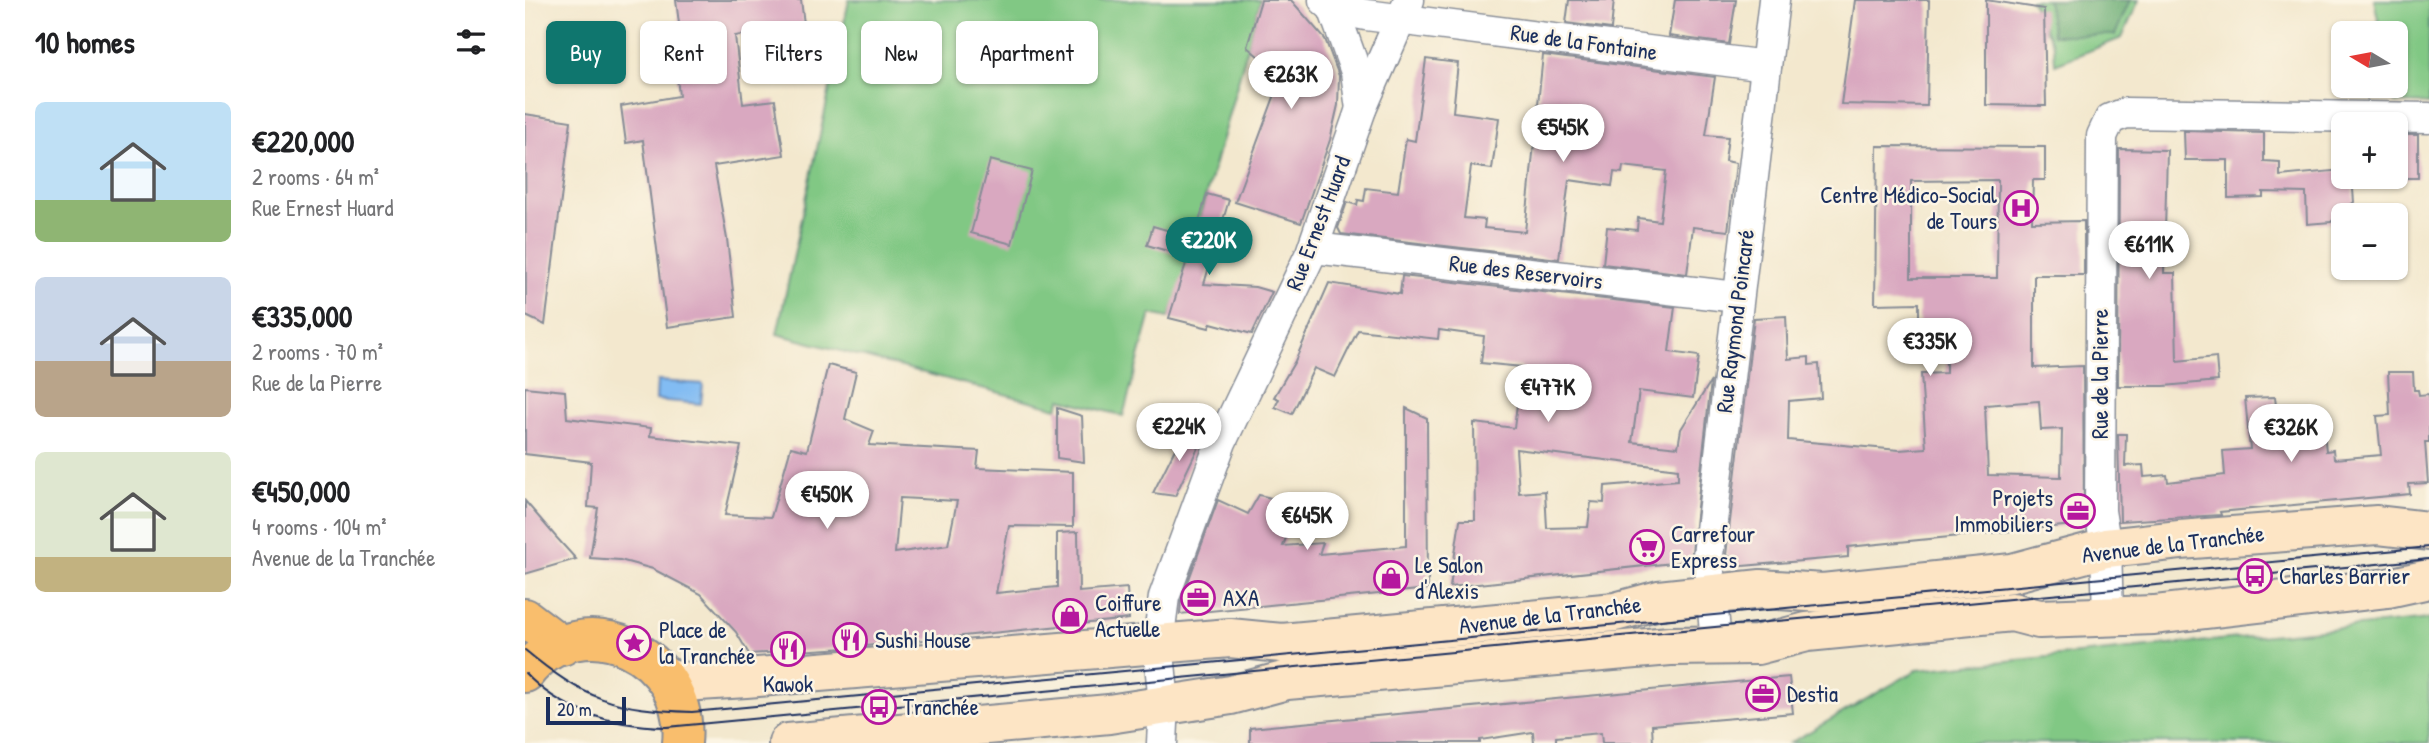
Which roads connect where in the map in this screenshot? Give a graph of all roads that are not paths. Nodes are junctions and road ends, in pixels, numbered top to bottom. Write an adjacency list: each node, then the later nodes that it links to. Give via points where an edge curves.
1 (1775, 0): 4 (street, Rue Raymond Poincaré)
2 (1329, 4): 3 (street, Rue de la Fontaine, via 1366,15); 5 (street, via 1356,72)
3 (1406, 9): 4 (street, Rue de la Fontaine); 5 (street, Rue Ernest Huard)
4 (1766, 66): 8 (street, Rue Raymond Poincaré)
5 (1361, 109): 7 (street, Rue Ernest Huard)
6 (2429, 118): 10 (street, Rue de la Pierre, via 2126,113 2110,119 2102,136 2101,178 2100,511)
7 (1314, 248): 8 (street, Rue des Reservoirs); 15 (street, Rue Ernest Huard, via 1221,442 1192,515 1164,597)
8 (1737, 297): 12 (street, Rue Raymond Poincaré, via 1708,555)
9 (2429, 531): 10 (main road, Avenue de la Tranchée, via 2350,526)
10 (2106, 548): 12 (main road, Avenue de la Tranchée, via 2012,573 1823,593 1761,589); 13 (street, Rue de la Pierre)
11 (2429, 579): 13 (main road, Avenue de la Tranchée, via 2388,588 2154,615)
12 (1711, 595): 15 (main road, Avenue de la Tranchée, via 1659,600 1615,612 1282,643 1230,638); 16 (street, Rue Raymond Poincaré)
13 (2108, 615): 16 (main road, Avenue de la Tranchée, via 2039,619 2012,612 1807,632 1758,645)
14 (525, 618): 17 (main road)
15 (1158, 643): 19 (main road, Avenue de la Tranchée, via 746,678 683,682); 20 (street, Rue Ernest Huard)
16 (1716, 643): 20 (main road, Avenue de la Tranchée, via 1287,680 1231,695)
17 (562, 646): 18 (main road); 19 (main road, via 595,640 628,646)
18 (525, 673)
19 (667, 677): 21 (main road, via 682,712)
20 (1164, 704): 22 (main road, Avenue de la Tranchée, via 1109,714); 23 (street, Rue Ernest Huard)
21 (683, 743)
22 (788, 743)
23 (1162, 743)

